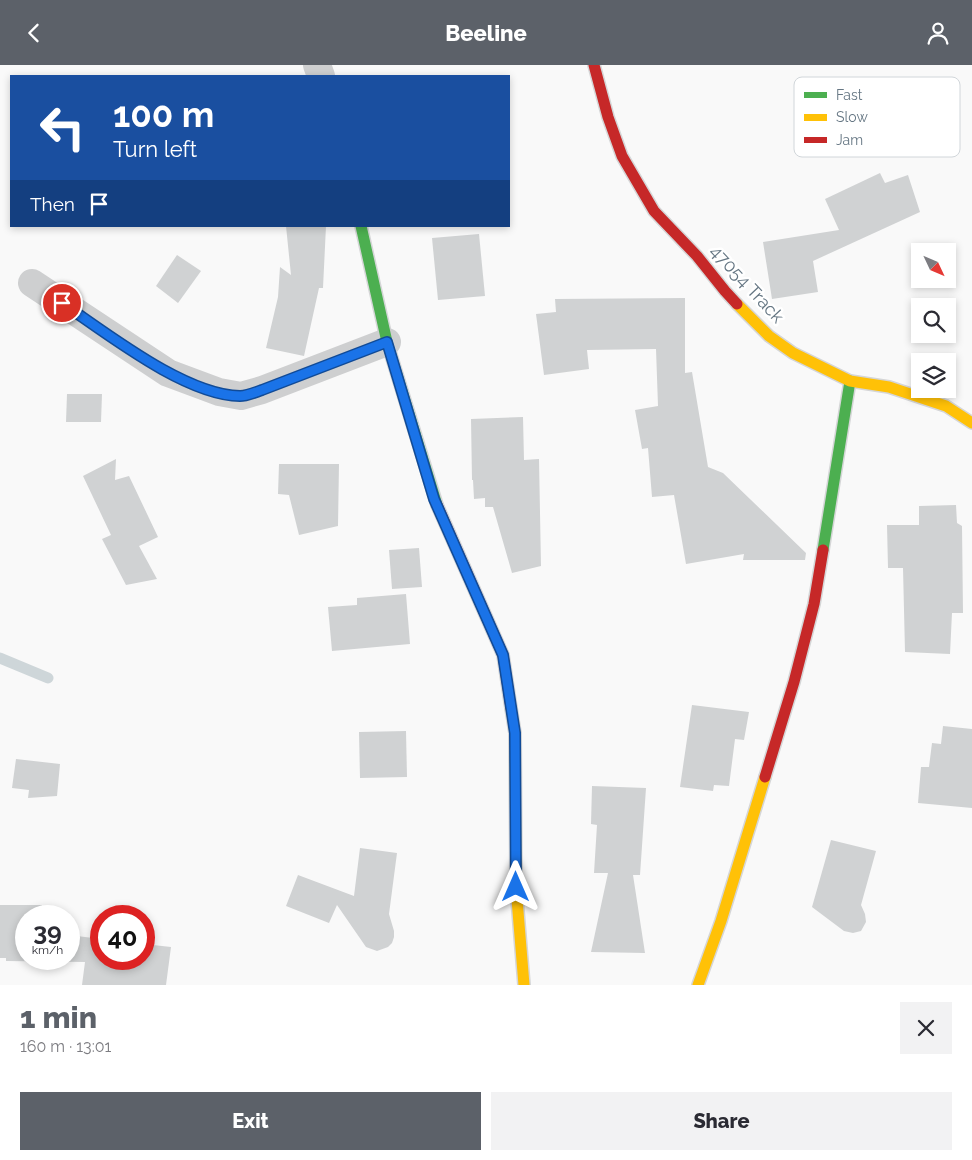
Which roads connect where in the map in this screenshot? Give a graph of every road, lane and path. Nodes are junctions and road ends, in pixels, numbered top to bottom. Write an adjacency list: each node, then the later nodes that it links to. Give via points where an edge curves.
1 (594, 65): 5 (street, 47054 Track, via 622,156 654,211 768,336 793,353)
2 (361, 227): 4 (street)
3 (32, 283): 4 (street, via 168,373 219,393 241,396 262,390)
4 (387, 342): 7 (street, via 434,499 503,655 515,733 516,887)
5 (850, 381): 6 (street, 47054 Track, via 889,387 946,406); 8 (street, via 814,603 794,682 724,912)
6 (972, 423)
7 (524, 985)
8 (698, 985)

